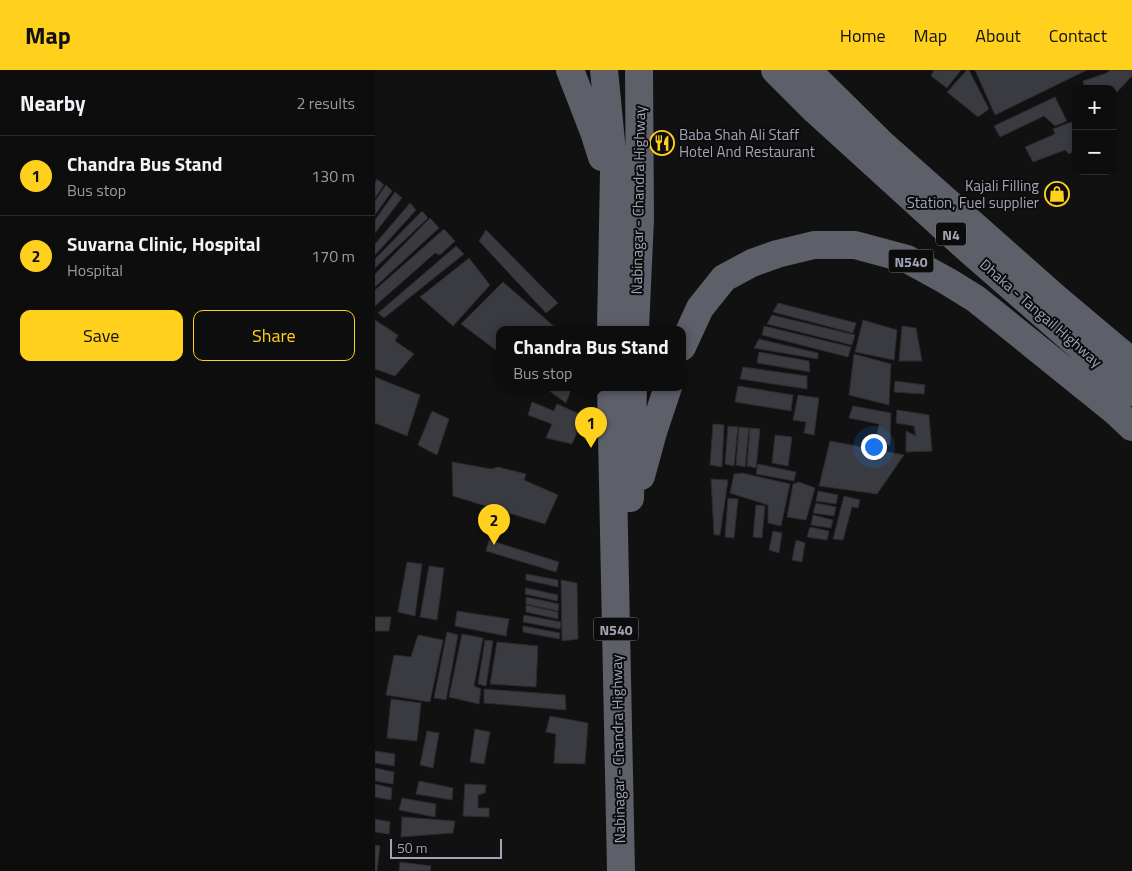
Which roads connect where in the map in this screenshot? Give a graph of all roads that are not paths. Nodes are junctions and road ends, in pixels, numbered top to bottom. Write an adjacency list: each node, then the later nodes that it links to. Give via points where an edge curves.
1 (570, 70): 7 (highway, via 594,132)
2 (605, 70): 7 (highway, Nabinagar - Chandra Highway, via 614,172)
3 (639, 70): 9 (highway, Nabinagar - Chandra Highway, via 640,219)
4 (775, 70): 16 (highway, Dhaka - Tangail Highway / N4, via 955,238)
5 (807, 70): 12 (highway, Dhaka - Tangail Highway / N4, via 882,144)
6 (831, 70): 11 (highway, via 929,166)
7 (613, 197): 8 (highway, Nabinagar - Chandra Highway)
8 (611, 326)
9 (635, 326)
10 (686, 339): 17 (highway, N540, via 700,308 724,278 752,263 814,245 855,245 907,259 976,299)
11 (1132, 341)
12 (1132, 362)
13 (611, 391): 19 (highway, Nabinagar - Chandra Highway / N540)
14 (633, 391): 18 (highway, Nabinagar - Chandra Highway / N540)
15 (668, 391): 18 (highway, N540)
16 (1132, 392)
17 (1132, 427)
18 (630, 519): 20 (highway, Nabinagar - Chandra Highway / N540)
19 (621, 871)
20 (636, 871)

